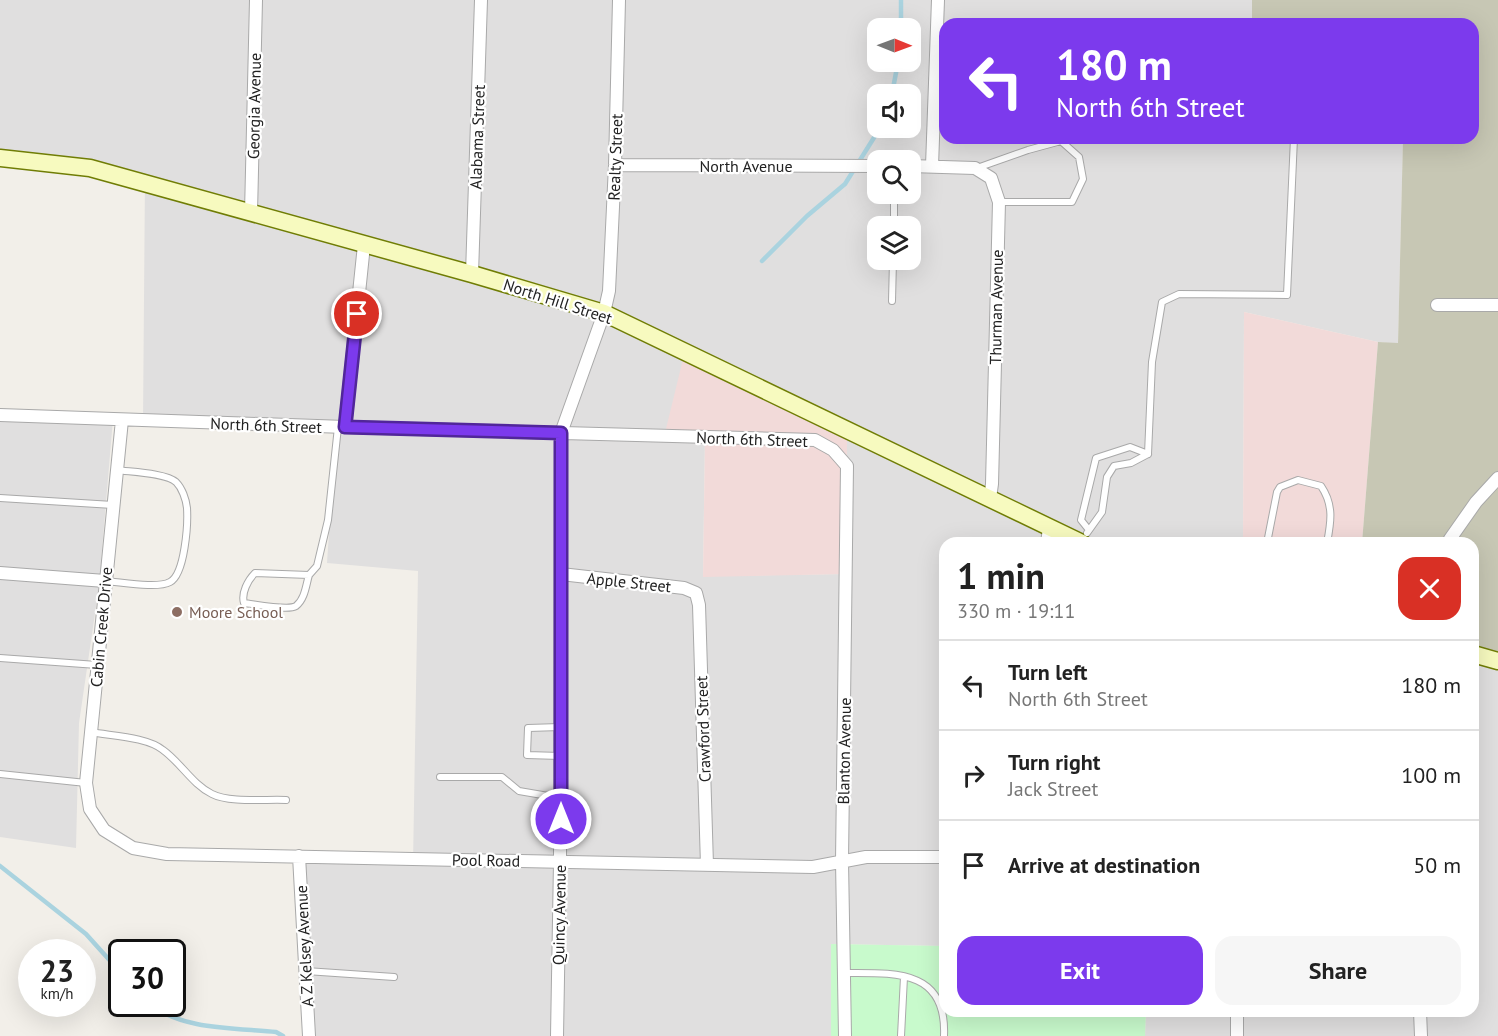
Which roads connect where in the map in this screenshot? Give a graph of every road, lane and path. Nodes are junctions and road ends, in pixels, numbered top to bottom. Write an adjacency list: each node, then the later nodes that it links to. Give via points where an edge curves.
1 (256, 0): 15 (street, Georgia Avenue)
2 (481, 0): 18 (street, Alabama Street)
3 (619, 0): 9 (street, Realty Street)
4 (938, 0): 12 (street)
5 (1050, 144): 13 (lane)
6 (1064, 144): 14 (lane, via 1079,157 1083,178 1072,202)
7 (1294, 144): 27 (lane, via 1287,295 1179,294 1162,302 1152,362)
8 (0, 158): 15 (street, North Hill Street, via 90,168)
9 (615, 165): 10 (street, North Avenue); 22 (street, Realty Street, via 609,291)
10 (867, 166)
11 (921, 166): 12 (street)
12 (932, 166): 13 (street)
13 (975, 168): 14 (street, Thurman Avenue, via 991,178)
14 (999, 202): 32 (street, Thurman Avenue)
15 (251, 213): 16 (street, North Hill Street)
16 (364, 245): 18 (street, North Hill Street); 25 (street)
17 (893, 270): 19 (lane)
18 (472, 274): 22 (street, North Hill Street)
19 (892, 301)
20 (1437, 305): 21 (street)
21 (1498, 305)
22 (604, 313): 26 (street, Realty Street); 32 (street, North Hill Street)
23 (0, 415): 24 (street, North 6th Street)
24 (122, 420): 25 (street, North 6th Street); 29 (street, Cabin Creek Drive)
25 (342, 427): 26 (street, North 6th Street); 43 (lane, via 328,520 317,566)
26 (561, 433): 28 (street, North 6th Street, via 815,440 833,450); 42 (street, Quincy Avenue)
27 (1148, 454): 36 (lane, via 1130,447 1096,458 1081,520); 37 (lane, via 1114,466 1107,477 1102,512)
28 (847, 466): 61 (street, Blanton Avenue)
29 (117, 470): 33 (street, Cabin Creek Drive); 44 (lane, via 176,482 187,508 182,564 177,576 161,585)
30 (1496, 486): 40 (street, via 1476,502)
31 (0, 498): 33 (lane)
32 (990, 498): 34 (street, North Hill Street)
33 (113, 505): 44 (street, Cabin Creek Drive)
34 (1048, 536): 35 (street, North Hill Street)
35 (1066, 537)
36 (1084, 537)
37 (1085, 537)
38 (1268, 537): 39 (lane, via 1277,492 1298,480 1321,486 1325,492 1331,507)
39 (1328, 537)
40 (1451, 537)
41 (0, 573): 44 (street)
42 (561, 574): 45 (street, Apple Street, via 684,588); 50 (street, Quincy Avenue)
43 (309, 575): 43 (lane, via 255,573 242,598 244,603 296,606 304,595)
44 (105, 581): 49 (street, Cabin Creek Drive)
45 (696, 593): 63 (street, Crawford Street)
46 (1479, 656): 48 (street)
47 (0, 658): 49 (lane)
48 (1498, 661)
49 (97, 666): 51 (street, Cabin Creek Drive)
50 (561, 727): 52 (street, Quincy Avenue); 52 (lane, via 528,728 527,754)
51 (91, 732): 55 (street, Cabin Creek Drive); 57 (lane, via 151,743 213,795)
52 (561, 756): 56 (street, Quincy Avenue)
53 (0, 774): 55 (lane)
54 (440, 777): 56 (lane, via 502,777 519,791)
55 (86, 783): 58 (street, Cabin Creek Drive, via 90,809)
56 (561, 798): 62 (street, Quincy Avenue)
57 (286, 800)
58 (104, 830): 59 (street, Pool Road, via 134,848 166,854)
59 (299, 856): 62 (street, Pool Road); 64 (street, A Z Kelsey Avenue)
60 (939, 856): 61 (street, Pool Road)
61 (842, 861): 63 (street, Pool Road, via 813,867); 65 (street, Blanton Avenue)
62 (560, 862): 63 (street, Pool Road); 73 (street, Quincy Avenue)
63 (707, 865)
64 (305, 971): 66 (lane); 72 (street, A Z Kelsey Avenue)
65 (844, 973): 67 (lane); 74 (street, Blanton Avenue)
66 (394, 977)
67 (904, 977): 68 (lane, via 921,981); 75 (lane)
68 (939, 1002)
69 (943, 1017): 76 (lane)
70 (1237, 1017): 77 (street)
71 (1420, 1017): 78 (street)
72 (309, 1036)
73 (557, 1036)
74 (845, 1036)
75 (901, 1036)
76 (944, 1036)
77 (1237, 1036)
78 (1420, 1036)

